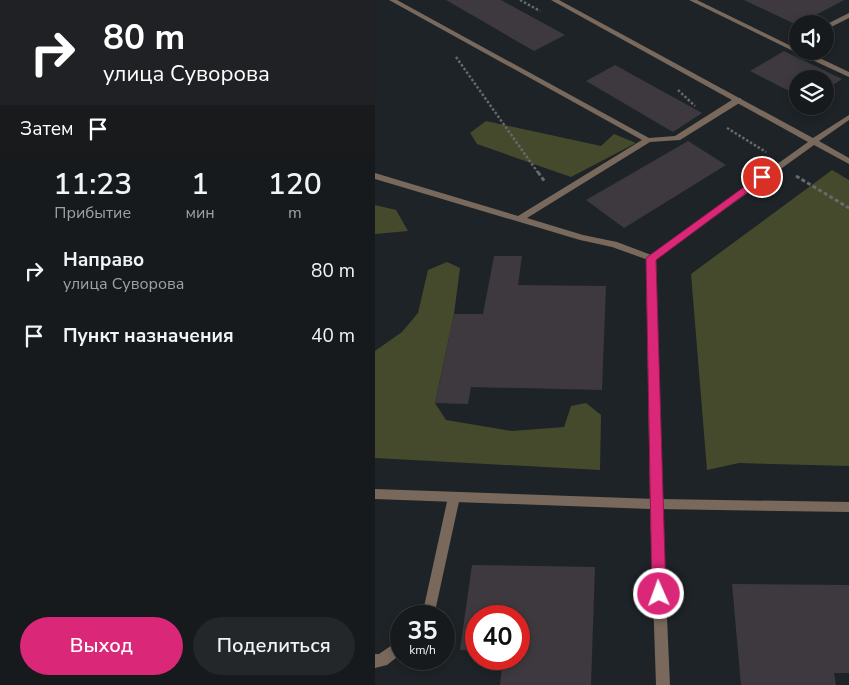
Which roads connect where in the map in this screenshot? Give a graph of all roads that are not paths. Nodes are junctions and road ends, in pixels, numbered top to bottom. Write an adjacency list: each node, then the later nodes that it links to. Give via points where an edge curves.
1 (392, 0): 11 (street)
2 (555, 0): 9 (street)
3 (692, 0): 6 (street)
4 (849, 14): 5 (street)
5 (834, 23)
6 (789, 47)
7 (817, 60): 8 (street)
8 (849, 75)
9 (738, 100): 11 (street, via 677,138); 12 (street)
10 (849, 117): 12 (street)
11 (648, 140): 15 (street)
12 (813, 141): 13 (street); 16 (street)
13 (849, 161)
14 (375, 176): 15 (street)
15 (519, 219): 16 (street, via 614,244)
16 (651, 258): 19 (street)
17 (375, 494): 18 (street)
18 (454, 497): 19 (street); 21 (street)
19 (656, 504): 20 (street); 24 (street)
20 (849, 508)
21 (430, 605)
22 (390, 654): 23 (street)
23 (375, 661)
24 (663, 685)

